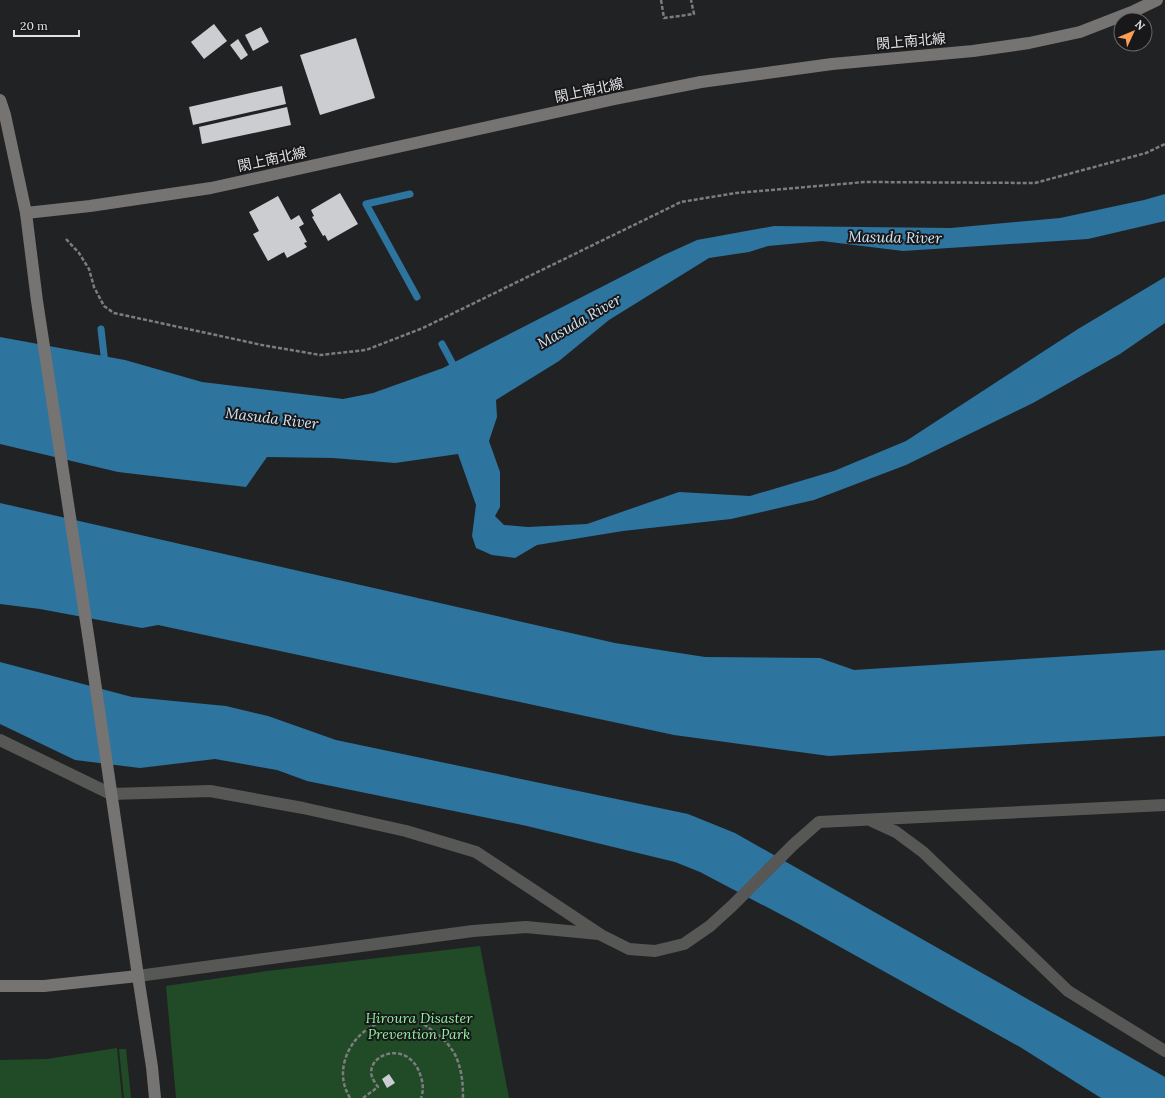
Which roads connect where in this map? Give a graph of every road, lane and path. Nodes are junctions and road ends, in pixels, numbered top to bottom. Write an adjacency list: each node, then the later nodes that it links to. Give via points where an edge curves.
1 (661, 0): 2 (path, via 664,18 694,14)
2 (691, 0)
3 (1157, 0): 6 (street, 閖上南北線, via 1080,32 1029,43 832,64 701,82 211,188)
4 (0, 100): 6 (street)
5 (1165, 144): 7 (path, via 1146,153 1035,183 865,182 736,193 681,202 423,328 366,350 320,355 114,313 104,306 94,287 89,269)
6 (26, 213): 9 (street)
7 (66, 239)
8 (0, 740): 9 (street)
9 (111, 794): 12 (street, via 210,791 304,808 406,831 476,852); 13 (street)
10 (1165, 805): 11 (street)
11 (870, 820): 12 (street, via 819,822 710,926 684,944 655,951 629,949); 15 (street, via 896,832 923,852 1068,991)
12 (601, 935): 13 (street, via 526,927 480,930)
13 (138, 976): 14 (street, via 44,986); 16 (street)
14 (0, 986)
15 (1165, 1051)
16 (155, 1098)
17 (350, 1098): 20 (path, via 343,1083 342,1072 352,1044 366,1029 376,1024 393,1019 408,1019 421,1022 449,1045 457,1058 462,1075)
18 (363, 1098): 19 (path, via 378,1087 371,1076 373,1064 381,1056 401,1053 418,1068 423,1081)
19 (421, 1098)
20 (463, 1098)

